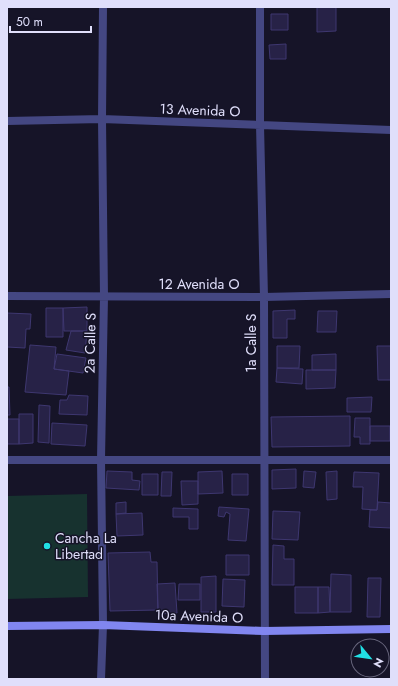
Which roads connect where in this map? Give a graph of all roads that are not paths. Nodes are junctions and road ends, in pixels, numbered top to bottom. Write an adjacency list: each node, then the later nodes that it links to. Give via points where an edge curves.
1 (103, 7): 3 (street, 2a Calle S)
2 (260, 7): 5 (street, 1a Calle S)
3 (102, 119): 4 (street, 13 Avenida O); 5 (street, 13 Avenida O); 10 (street, 2a Calle S)
4 (7, 120)
5 (260, 125): 6 (street, 13 Avenida O); 9 (street, 1a Calle S)
6 (391, 130)
7 (391, 294): 9 (street, 12 Avenida O)
8 (7, 296): 10 (street, 12 Avenida O)
9 (264, 297): 10 (street, 12 Avenida O); 13 (street, 1a Calle S)
10 (104, 298): 11 (street, 2a Calle S)
11 (102, 459): 12 (street); 13 (street); 15 (street, 2a Calle S)
12 (7, 460)
13 (264, 460): 14 (street); 18 (street, 1a Calle S)
14 (391, 460)
15 (103, 625): 16 (street, 10a Avenida O); 18 (street, 10a Avenida O); 19 (street, 2a Calle S)
16 (7, 626)
17 (391, 629): 18 (street, 10a Avenida O)
18 (264, 631): 20 (street, 1a Calle S)
19 (101, 679)
20 (265, 679)

